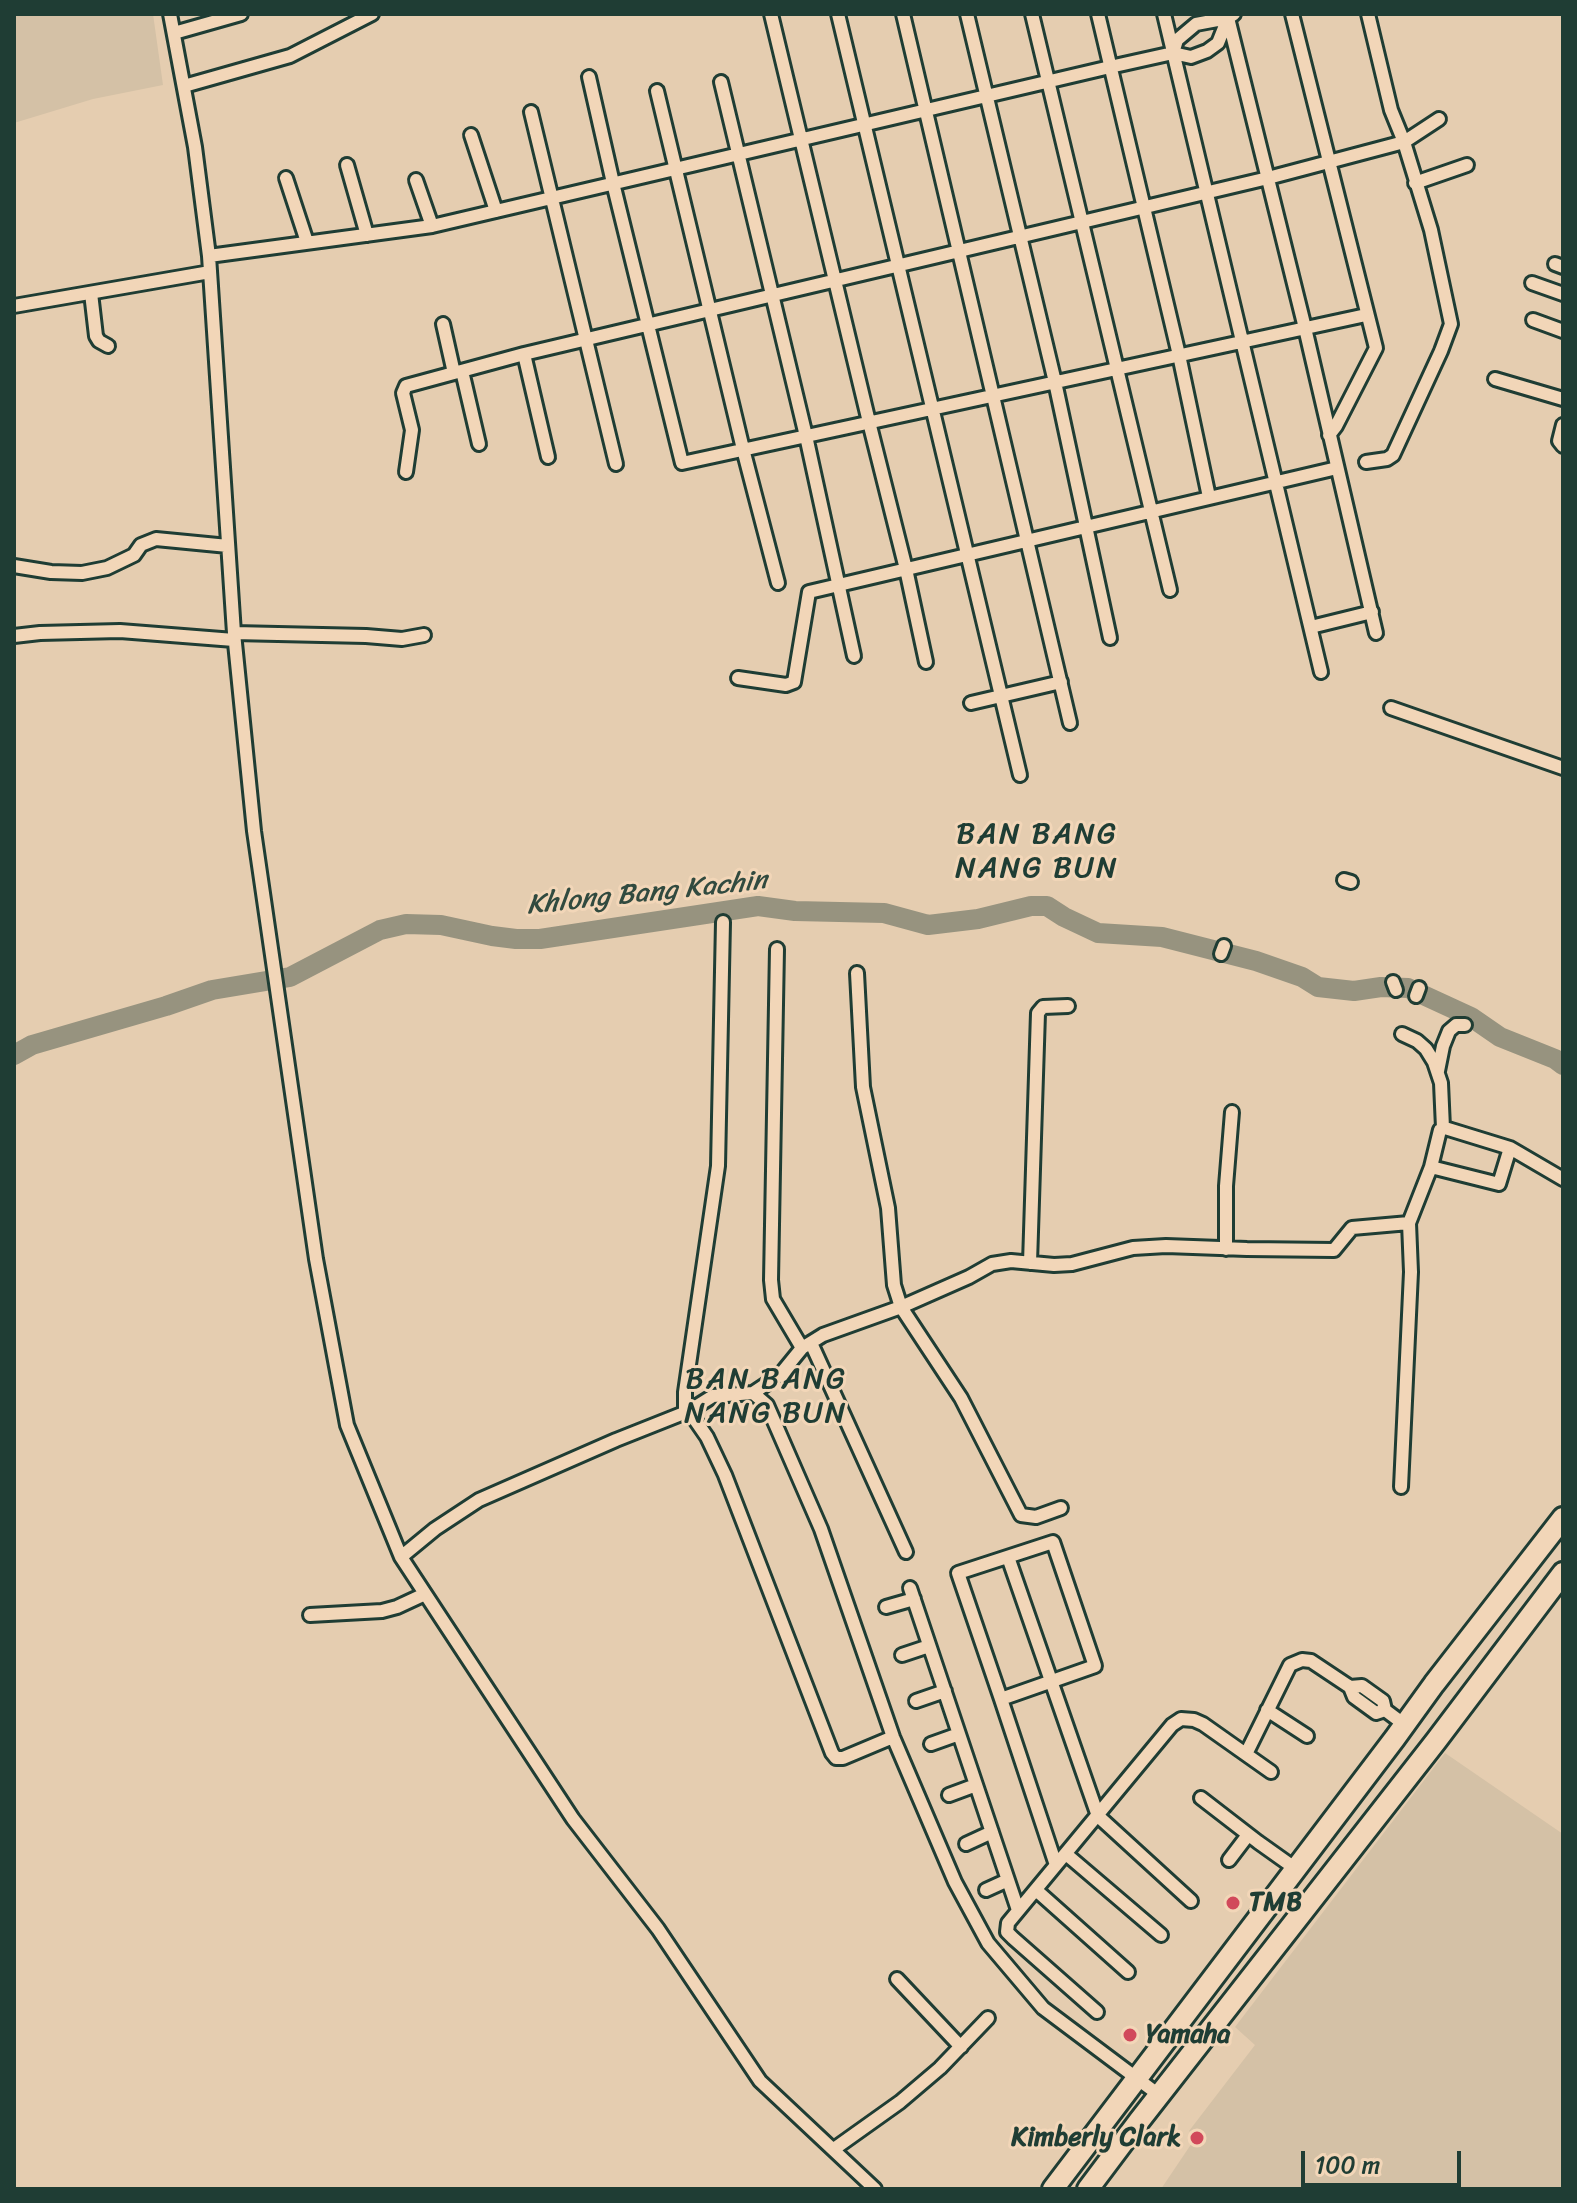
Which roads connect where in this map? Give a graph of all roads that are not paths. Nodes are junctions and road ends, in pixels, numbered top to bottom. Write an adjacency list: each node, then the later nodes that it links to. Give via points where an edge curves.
1 (170, 14): 14 (street)
2 (241, 14): 14 (street)
3 (372, 14): 20 (street, via 290,56)
4 (771, 14): 28 (street)
5 (838, 14): 26 (street)
6 (903, 14): 23 (street)
7 (967, 14): 22 (street)
8 (1032, 14): 18 (street)
9 (1098, 14): 16 (street)
10 (1164, 14): 15 (street)
11 (1292, 14): 31 (street)
12 (1368, 14): 29 (street)
13 (1231, 16): 15 (street, via 1196,24 1177,40); 15 (street, via 1218,43 1207,51 1191,57); 36 (street)
14 (174, 33): 20 (street)
15 (1173, 53): 16 (street); 40 (street)
16 (1110, 67): 18 (street); 42 (street)
17 (589, 77): 38 (street)
18 (1048, 81): 22 (street); 44 (street)
19 (721, 82): 30 (street)
20 (184, 86): 50 (street)
21 (657, 91): 34 (street)
22 (987, 96): 23 (street); 47 (street)
23 (925, 109): 26 (street); 49 (street)
24 (531, 112): 41 (street)
25 (1439, 119): 29 (street)
26 (864, 124): 28 (street); 51 (street)
27 (471, 135): 43 (street)
28 (800, 139): 30 (street); 53 (street)
29 (1404, 142): 31 (street); 39 (street)
30 (738, 154): 34 (street); 57 (street)
31 (1329, 161): 36 (street); 60 (street)
32 (347, 165): 46 (street)
33 (1467, 165): 39 (street)
34 (676, 170): 38 (street); 59 (street)
35 (286, 178): 48 (street)
36 (1268, 178): 40 (street); 64 (street)
37 (416, 180): 45 (street)
38 (613, 183): 41 (street); 63 (street)
39 (1415, 183): 86 (street, via 1451,324 1393,455)
40 (1207, 192): 42 (street); 67 (street)
41 (552, 198): 43 (street); 66 (street)
42 (1144, 206): 44 (street); 70 (street)
43 (496, 211): 45 (street)
44 (1082, 221): 47 (street); 71 (street)
45 (432, 226): 46 (street)
46 (367, 235): 48 (street)
47 (1020, 236): 49 (street); 74 (street)
48 (307, 242): 50 (street)
49 (958, 250): 51 (street); 75 (street)
50 (209, 256): 52 (street)
51 (897, 265): 53 (street); 77 (street)
52 (210, 272): 55 (street); 95 (street)
53 (835, 280): 57 (street); 78 (street)
54 (1532, 283): 56 (street)
55 (91, 293): 58 (street); 68 (street, via 96,336)
56 (1563, 294)
57 (773, 295): 59 (street); 81 (street)
58 (14, 306)
59 (710, 310): 63 (street); 84 (street)
60 (1366, 315): 64 (street); 80 (street, via 1375,352)
61 (1533, 320): 65 (street)
62 (443, 324): 72 (street)
63 (648, 324): 66 (street); 84 (street, via 682,463)
64 (1305, 328): 67 (street); 80 (street)
65 (1563, 331)
66 (586, 339): 69 (street); 87 (street)
67 (1242, 342): 70 (street); 90 (street)
68 (108, 346)
69 (524, 354): 72 (street); 85 (street)
70 (1179, 355): 71 (street); 91 (street)
71 (1117, 369): 74 (street); 92 (street)
72 (458, 372): 82 (street); 89 (street, via 406,386 412,430)
73 (1495, 379): 76 (street)
74 (1055, 382): 75 (street); 93 (street)
75 (992, 396): 77 (street); 94 (street)
76 (1563, 399)
77 (931, 409): 78 (street); 96 (street)
78 (869, 422): 81 (street); 98 (street)
79 (1563, 425): 83 (street)
80 (1329, 435): 88 (street)
81 (806, 436): 84 (street); 100 (street)
82 (479, 444)
83 (1563, 446)
84 (743, 449): 99 (street)
85 (548, 457)
86 (1366, 462)
87 (616, 464)
88 (1337, 468): 90 (street); 102 (street)
89 (406, 472)
90 (1276, 483): 91 (street); 103 (street)
91 (1209, 497): 92 (street)
92 (1152, 511): 93 (street); 101 (street)
93 (1086, 526): 94 (street); 108 (street)
94 (1027, 540): 96 (street); 113 (street)
95 (228, 546): 97 (street, via 156,539 107,568 82,573); 107 (street)
96 (967, 554): 98 (street); 114 (street)
97 (14, 566)
98 (906, 569): 100 (street); 110 (street)
99 (778, 583)
100 (838, 585): 109 (street); 112 (street, via 809,592 794,682)
101 (1170, 590)
102 (1372, 612): 103 (street); 104 (street)
103 (1311, 627): 111 (street)
104 (1376, 633)
105 (424, 635): 107 (street)
106 (14, 636): 107 (street, via 120,631)
107 (234, 637): 144 (street, via 254,831 316,1259 347,1425)
108 (1110, 638)
109 (854, 656)
110 (926, 662)
111 (1321, 672)
112 (738, 678)
113 (1061, 682): 114 (street); 117 (street)
114 (1001, 696): 115 (street); 120 (street)
115 (971, 703)
116 (1391, 708): 119 (street)
117 (1070, 723)
118 (1563, 751): 119 (street)
119 (1560, 767)
120 (1020, 775)
121 (723, 922): 139 (street, via 718,1166 685,1392)
122 (777, 949): 137 (street, via 771,1280 773,1299)
123 (857, 973): 136 (street, via 863,1087 888,1208 894,1285)
124 (1068, 1006): 135 (street, via 1043,1007 1038,1013)
125 (1465, 1025): 127 (street, via 1449,1031)
126 (1402, 1034): 127 (street, via 1426,1049)
127 (1437, 1073): 129 (street)
128 (1232, 1112): 134 (street)
129 (1443, 1128): 130 (street); 131 (street)
130 (1510, 1148): 131 (street, via 1499,1184); 132 (street)
131 (1431, 1167): 133 (street)
132 (1563, 1179)
133 (1409, 1223): 134 (street, via 1352,1228 1334,1250); 140 (street)
134 (1226, 1249): 135 (street, via 1133,1248 1072,1264)
135 (1030, 1263): 136 (street, via 992,1264)
136 (901, 1307): 137 (street); 141 (street, via 961,1398 1021,1515 1036,1517)
137 (807, 1345): 138 (street, via 780,1375); 143 (street)
138 (753, 1393): 139 (street, via 713,1396); 162 (street, via 767,1405 821,1529)
139 (687, 1412): 144 (street, via 479,1500); 162 (street, via 707,1437 725,1475 832,1753 843,1758)
140 (1401, 1487)
141 (1061, 1508)
142 (1563, 1518): 153 (main road)
143 (906, 1552)
144 (401, 1557): 147 (street)
145 (1008, 1557): 152 (street); 152 (street, via 1053,1542 1095,1666); 155 (street, via 958,1573)
146 (1563, 1573): 157 (main road)
147 (425, 1594): 149 (street, via 382,1611); 191 (street, via 573,1819 665,1939 760,2081)
148 (886, 1607): 150 (street, via 912,1594)
149 (310, 1615)
150 (929, 1646): 151 (street); 154 (street)
151 (902, 1655)
152 (1052, 1682): 155 (street); 170 (street)
153 (1434, 1684): 157 (main road, via 1431,1702 1438,1711); 159 (main road)
154 (945, 1691): 156 (street); 160 (street)
155 (1001, 1699): 176 (street)
156 (916, 1701)
157 (1462, 1706): 165 (main road)
158 (1267, 1710): 159 (street, via 1290,1665 1311,1661 1350,1687 1354,1697 1376,1713 1385,1710); 161 (street); 164 (street)
159 (1400, 1732): 165 (main road, via 1420,1739); 177 (main road)
160 (959, 1734): 163 (street); 167 (street)
161 (1307, 1736)
162 (893, 1737): 189 (street, via 955,1882 988,1943 1043,2008)
163 (931, 1744)
164 (1246, 1754): 166 (street); 170 (street, via 1203,1724 1181,1719)
165 (1420, 1759): 190 (main road)
166 (1271, 1772)
167 (976, 1785): 168 (street); 171 (street)
168 (949, 1795)
169 (1201, 1798): 172 (street)
170 (1098, 1816): 174 (street); 181 (street)
171 (992, 1832): 173 (street); 178 (street)
172 (1248, 1835): 175 (street); 177 (street)
173 (966, 1844)
174 (1066, 1854): 176 (street); 183 (street)
175 (1229, 1860)
176 (1056, 1865): 180 (street)
177 (1296, 1869): 189 (main road)
178 (1008, 1880): 179 (street); 182 (street)
179 (986, 1890)
180 (1036, 1890): 182 (street); 184 (street)
181 (1191, 1901)
182 (1018, 1910): 186 (street, via 1007,1932)
183 (1161, 1935)
184 (1128, 1972)
185 (897, 1979): 188 (street)
186 (1097, 2012)
187 (988, 2018): 188 (street)
188 (961, 2047): 191 (street, via 900,2102)
189 (1137, 2080): 190 (street); 193 (main road)
190 (1159, 2095): 194 (main road)
191 (834, 2149): 192 (street)
192 (875, 2189)
193 (1053, 2189)
194 (1088, 2189)

